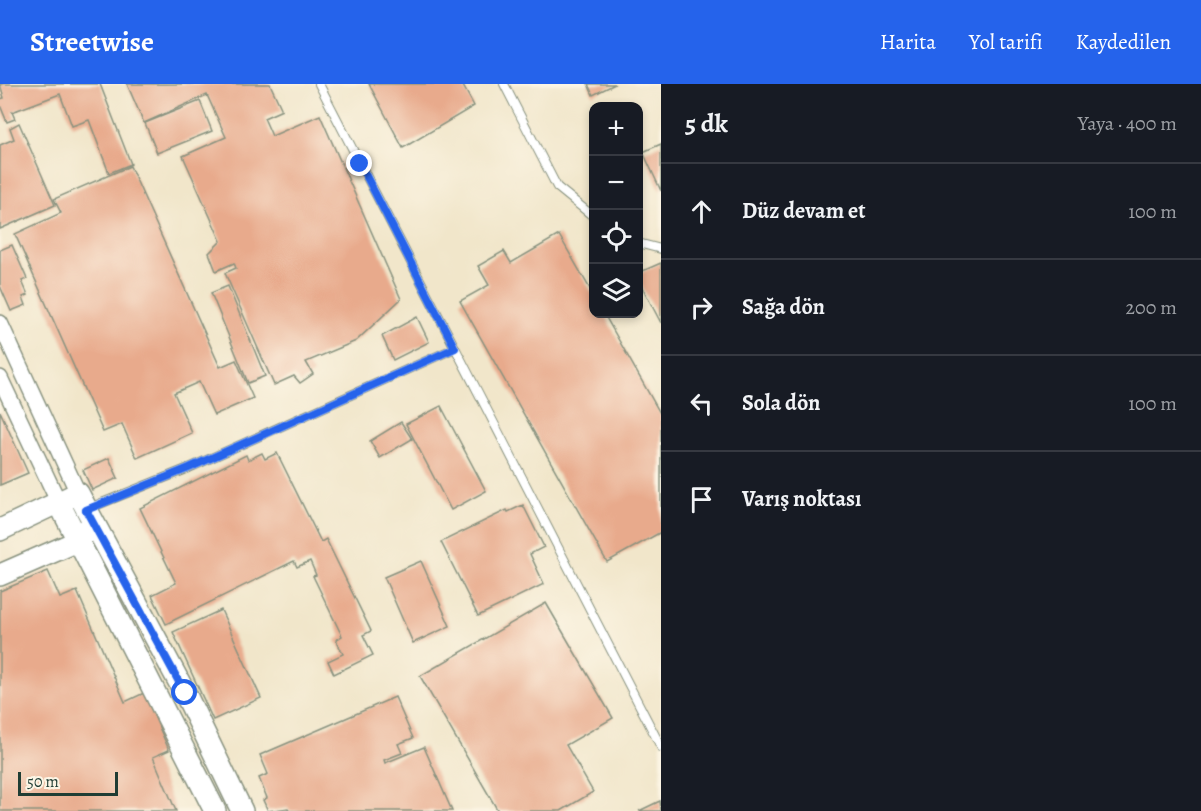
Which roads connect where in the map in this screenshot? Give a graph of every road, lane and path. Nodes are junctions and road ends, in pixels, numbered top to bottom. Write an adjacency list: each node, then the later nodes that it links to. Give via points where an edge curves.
1 (319, 84): 7 (lane)
2 (504, 84): 3 (lane, via 557,187)
3 (589, 213)
4 (643, 244): 5 (lane)
5 (661, 249)
6 (0, 323): 10 (street)
7 (455, 348): 10 (lane, via 189,468); 14 (lane)
8 (0, 378): 9 (street)
9 (58, 501): 10 (street); 11 (street); 12 (street)
10 (85, 508): 12 (street); 16 (street, via 185,693)
11 (0, 530)
12 (80, 540): 13 (street); 15 (street)
13 (0, 575)
14 (661, 747)
15 (216, 811)
16 (242, 811)

